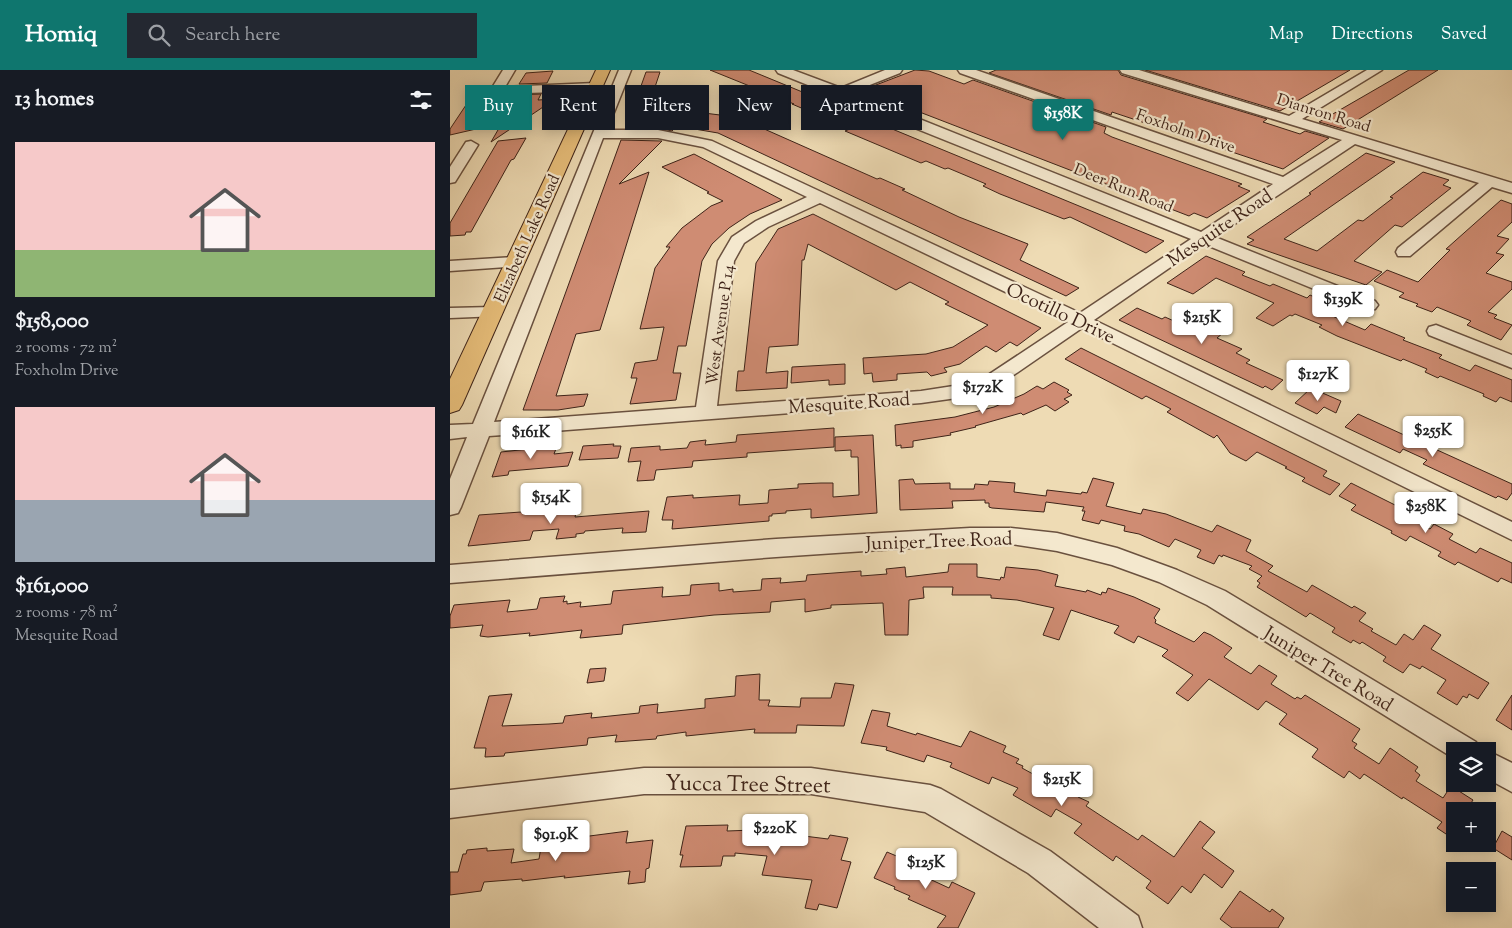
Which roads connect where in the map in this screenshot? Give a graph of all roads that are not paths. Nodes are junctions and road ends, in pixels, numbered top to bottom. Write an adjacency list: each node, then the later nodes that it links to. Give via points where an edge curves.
1 (509, 70): 8 (street, via 496,91)
2 (626, 70): 13 (street)
3 (782, 70): 9 (street, Deer Run Road)
4 (896, 70): 10 (street)
5 (964, 70): 18 (street, Foxholm Drive)
6 (1126, 70): 11 (street, Dianron Road)
7 (1376, 70): 11 (street)
8 (599, 79): 23 (main road, Elizabeth Lake Road)
9 (822, 85)
10 (858, 85)
11 (1290, 121): 14 (street, Dianron Road)
12 (922, 125): 21 (street, Deer Run Road)
13 (598, 134): 20 (street, Ocotillo Drive, via 658,134 707,144); 33 (street)
14 (1354, 139): 17 (street, Dianron Road); 18 (street, Mesquite Road)
15 (471, 145): 16 (street)
16 (450, 179)
17 (1490, 182): 19 (street, Dianron Road); 22 (street)
18 (1284, 183): 21 (street, Mesquite Road)
19 (1512, 188)
20 (818, 198): 28 (street, Ocotillo Drive); 32 (street, West Avenue P 14, via 762,224 738,240 726,261)
21 (1203, 238): 25 (street, Deer Run Road); 28 (street, Mesquite Road)
22 (1404, 252)
23 (515, 262): 24 (street); 26 (main road, Elizabeth Lake Road)
24 (450, 266)
25 (1369, 305)
26 (493, 312): 27 (street); 31 (main road, Elizabeth Lake Road)
27 (450, 313)
28 (1080, 321): 32 (street, Mesquite Road, via 995,379 964,391); 36 (street, Ocotillo Drive)
29 (1436, 332): 30 (street)
30 (1512, 362)
31 (450, 405)
32 (706, 412): 33 (street, Mesquite Road)
33 (482, 430): 34 (street, Mesquite Road); 35 (street)
34 (450, 432)
35 (450, 507)
36 (1512, 532)
37 (450, 574): 38 (street, Juniper Tree Road, via 970,536 1011,536 1056,542 1117,557 1216,598)
38 (1451, 742)
39 (1496, 769): 40 (street)
40 (1512, 779)
41 (450, 804): 42 (street, Yucca Tree Street, via 644,781 811,781 930,799 1039,862)
42 (1126, 928)

